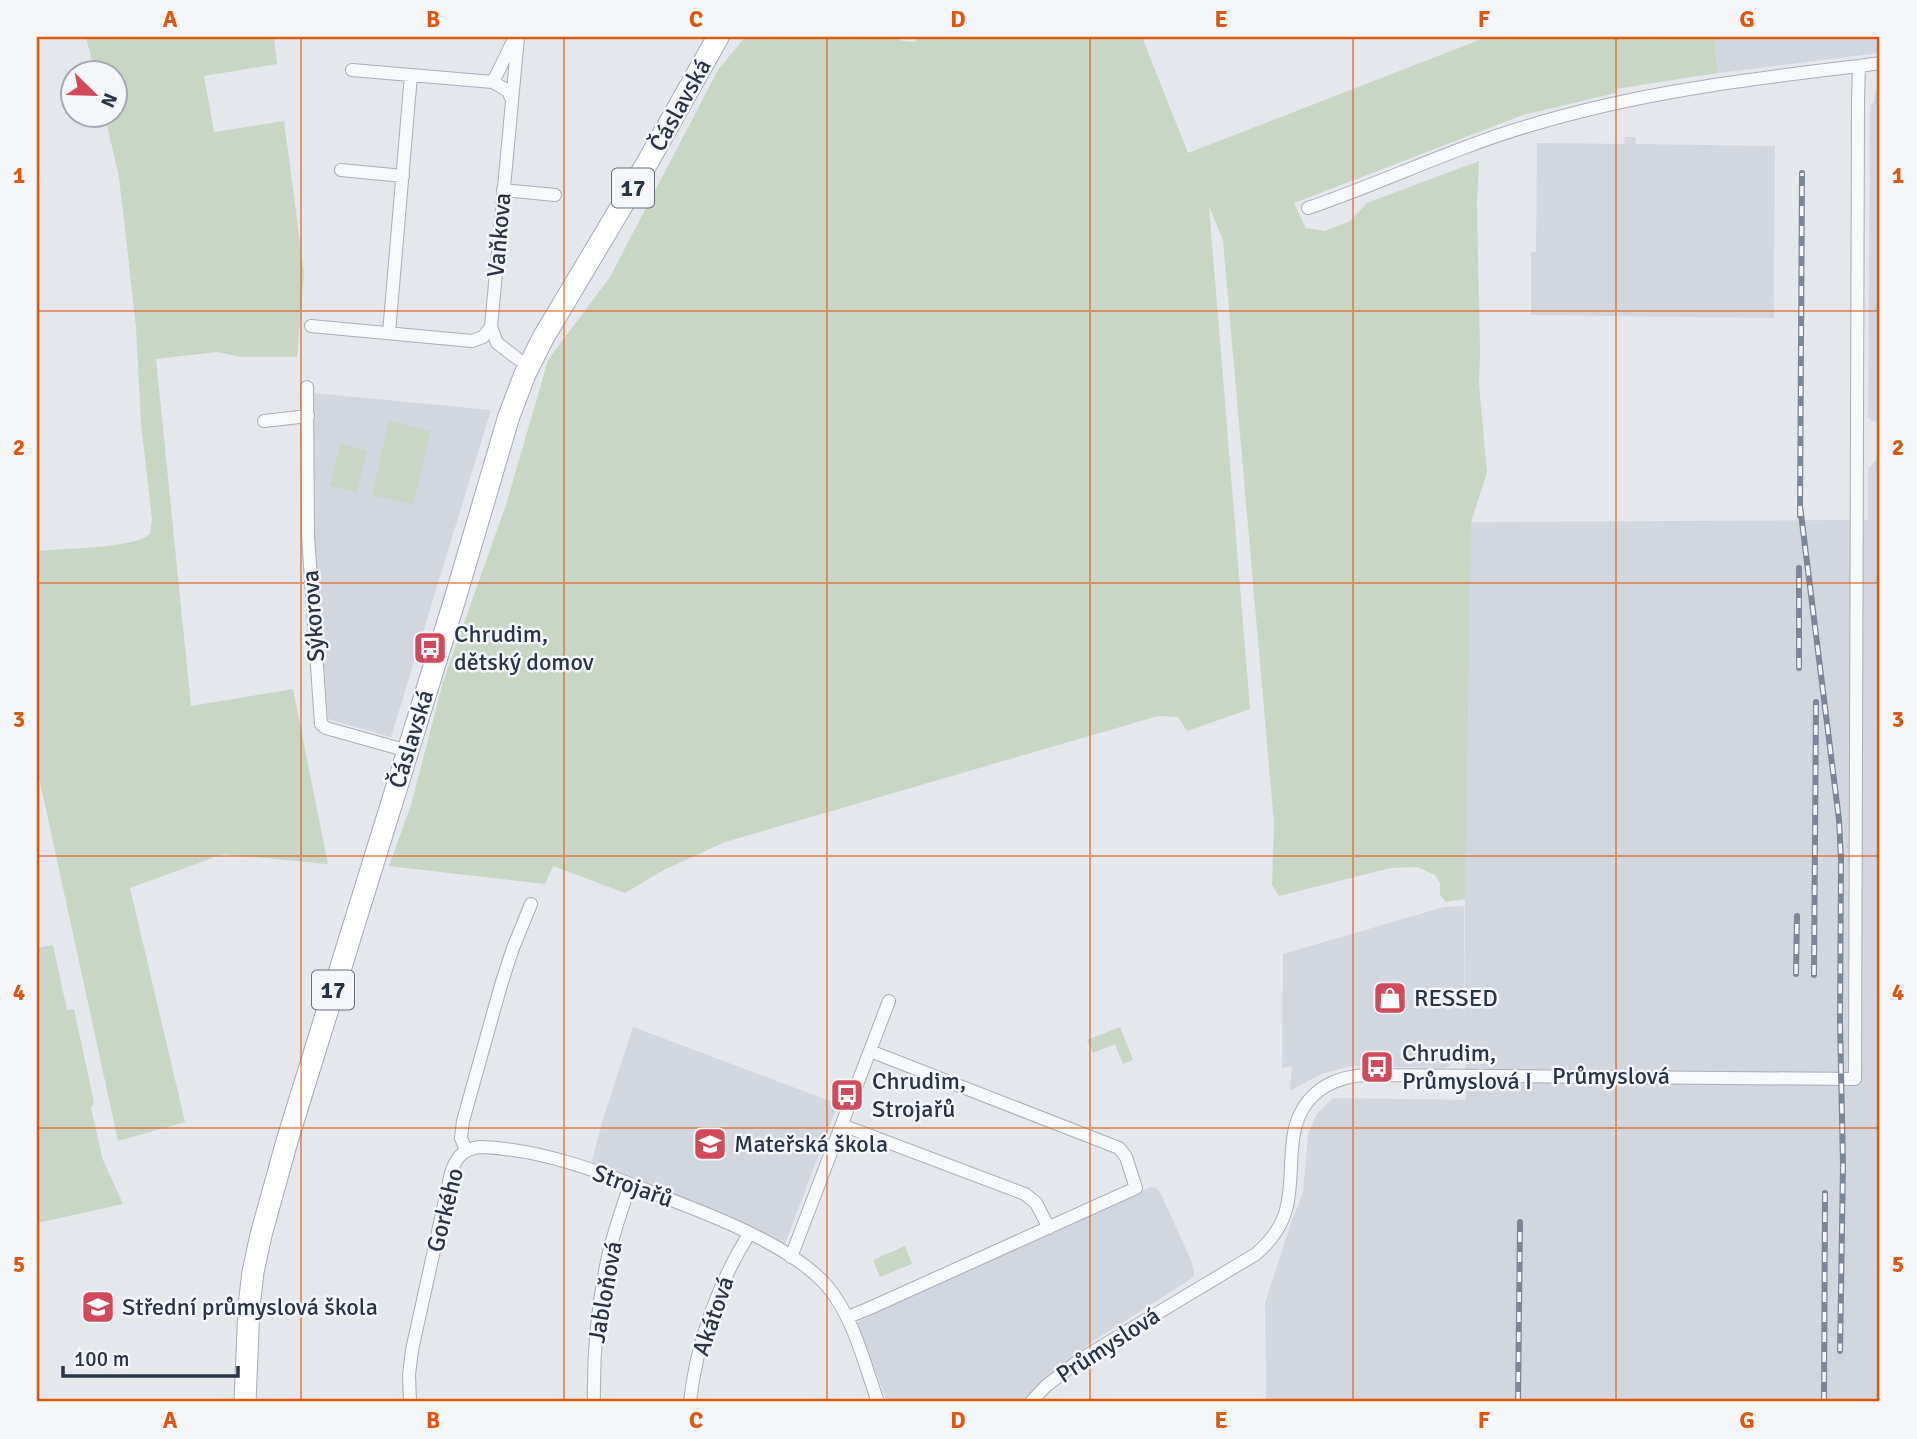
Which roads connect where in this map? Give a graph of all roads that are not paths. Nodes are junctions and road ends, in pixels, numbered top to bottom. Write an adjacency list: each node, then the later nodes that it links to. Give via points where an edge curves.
1 (516, 37): 7 (street); 8 (street, Vaňkova)
2 (719, 37): 18 (main road, Čáslavská / 17, via 562,305)
3 (1880, 63): 4 (street)
4 (1859, 66): 13 (street, via 1693,87 1580,111 1484,140); 38 (street, Průmyslová, via 1854,1079 1366,1075 1330,1083 1313,1095 1298,1117 1287,1207 1266,1245 1081,1359)
5 (352, 70): 6 (street)
6 (411, 75): 7 (street); 10 (street)
7 (493, 82): 8 (street, via 509,90)
8 (512, 100): 11 (street, Vaňkova)
9 (341, 170): 10 (street)
10 (403, 176): 16 (street)
11 (503, 190): 12 (street); 15 (street, Vaňkova)
12 (555, 195)
13 (1308, 208)
14 (312, 326): 16 (street)
15 (491, 327): 17 (street); 18 (street, via 497,342)
16 (389, 333): 17 (street)
17 (472, 341): 18 (street)
18 (524, 361): 22 (main road, Čáslavská / 17)
19 (307, 387): 20 (street, Sýkorova)
20 (307, 416): 21 (street); 22 (street, Sýkorova, via 308,536 321,724)
21 (264, 421)
22 (408, 751): 33 (main road, Čáslavská / 17, via 261,1235 249,1306)
23 (531, 904): 27 (street, Gorkého, via 501,985 463,1121 461,1138)
24 (889, 1002): 25 (street)
25 (870, 1051): 26 (street); 29 (street, via 1119,1147 1136,1188)
26 (842, 1125): 29 (street, via 1025,1194); 31 (street)
27 (466, 1150): 28 (street, Strojařů, via 487,1147 532,1154); 34 (street, Gorkého, via 453,1167 438,1230 411,1357)
28 (630, 1184): 30 (street, Strojařů); 35 (street, Jabloňová, via 601,1294)
29 (1049, 1228): 32 (street)
30 (749, 1234): 31 (street, Strojařů); 36 (street, Akátová, via 711,1314)
31 (792, 1257): 32 (street, Strojařů, via 828,1287)
32 (848, 1317): 37 (street, Strojařů)
33 (246, 1402)
34 (410, 1402)
35 (594, 1402)
36 (690, 1402)
37 (878, 1402)
38 (1031, 1402)

